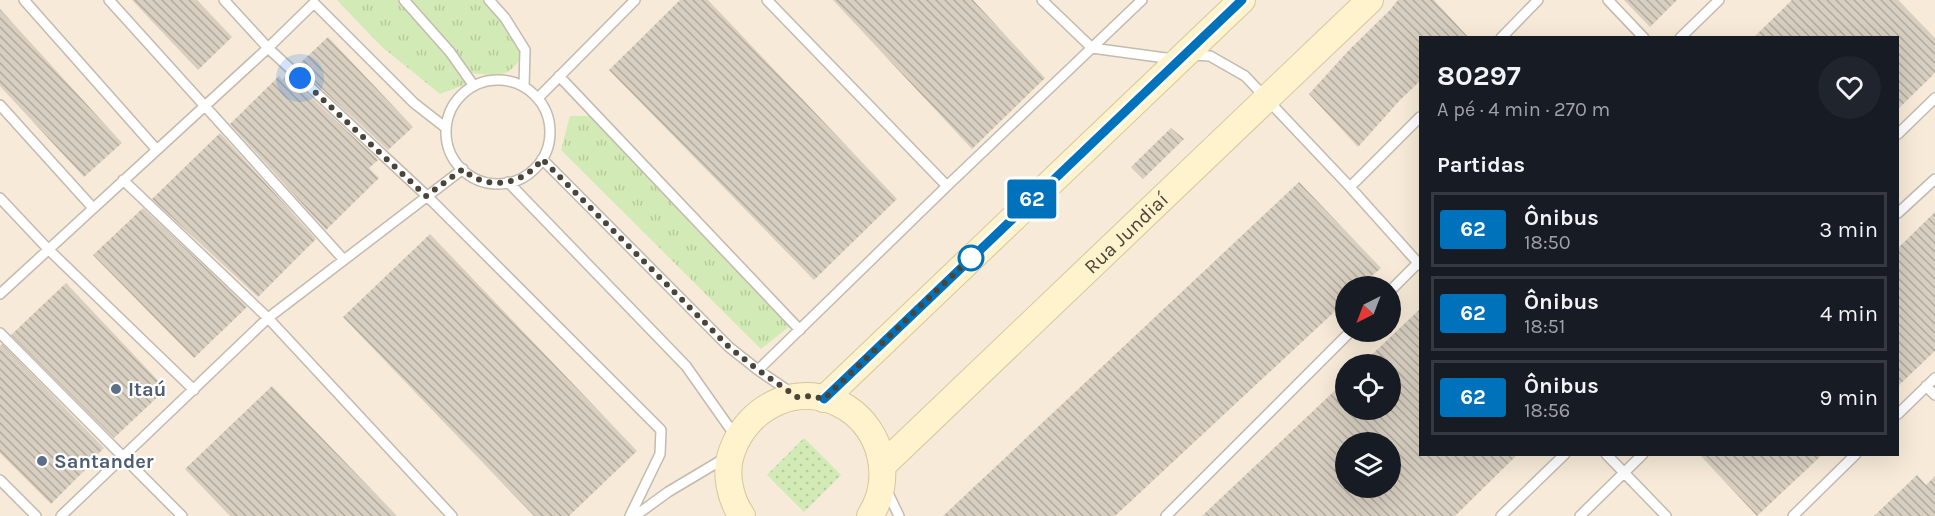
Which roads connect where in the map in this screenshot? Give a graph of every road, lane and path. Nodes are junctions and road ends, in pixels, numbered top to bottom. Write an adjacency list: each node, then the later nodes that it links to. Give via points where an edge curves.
1 (24, 0): 33 (lane)
2 (109, 0): 29 (lane)
3 (224, 0): 19 (lane)
4 (404, 0): 23 (lane)
5 (489, 0): 24 (lane, via 525,50)
6 (634, 0): 22 (lane)
7 (767, 0): 39 (lane)
8 (1042, 0): 20 (lane)
9 (1142, 0): 20 (lane)
10 (1242, 0): 21 (street)
11 (1370, 0): 27 (street, Rua Jundiaí)
12 (1538, 0): 16 (lane)
13 (1608, 0): 17 (lane)
14 (1719, 0): 18 (lane)
15 (313, 1): 19 (lane); 31 (lane, via 414,103)
16 (1503, 36)
17 (1642, 36)
18 (1682, 36)
19 (268, 48): 29 (lane); 41 (lane)
20 (1092, 48): 21 (lane); 39 (lane)
21 (1178, 59): 27 (lane, via 1210,56 1245,76); 61 (street)
22 (559, 76): 25 (lane); 52 (lane)
23 (474, 86): 24 (lane, via 490,80); 31 (lane, via 460,96 450,111)
24 (524, 87): 25 (lane)
25 (538, 98): 34 (lane, via 550,131)
26 (1935, 98): 32 (lane)
27 (1265, 99): 40 (lane); 70 (street, Rua Jundiaí)
28 (0, 105): 43 (lane)
29 (204, 106): 33 (lane); 46 (lane)
30 (1419, 118): 40 (lane)
31 (446, 128): 35 (lane, via 448,145)
32 (1899, 133)
33 (157, 150): 37 (lane)
34 (542, 159): 38 (lane, via 530,173); 55 (lane, via 729,347)
35 (463, 169): 38 (lane, via 483,182); 41 (lane)
36 (1935, 179): 44 (lane)
37 (123, 180): 43 (lane); 51 (lane)
38 (508, 182): 63 (lane, via 686,366)
39 (947, 186): 52 (lane)
40 (1350, 187): 47 (lane)
41 (426, 196): 46 (lane); 76 (lane, via 661,430 660,454)
42 (0, 198): 45 (lane)
43 (93, 208): 45 (lane)
44 (1899, 212)
45 (48, 249): 50 (lane); 58 (lane)
46 (344, 260): 51 (lane)
47 (1419, 262)
48 (1419, 264): 49 (lane)
49 (1401, 281)
50 (0, 294)
51 (268, 318): 58 (lane); 75 (lane)
52 (800, 330): 55 (lane)
53 (0, 333): 68 (lane)
54 (1340, 342): 81 (lane)
55 (758, 370): 60 (lane)
56 (1935, 378): 57 (lane)
57 (1926, 386): 59 (lane); 62 (lane)
58 (194, 390): 68 (lane)
59 (1935, 395)
60 (797, 397): 61 (street); 63 (street, via 762,410 748,422)
61 (824, 399): 70 (street, via 846,408 864,423 876,442)
62 (1899, 413)
63 (733, 446): 77 (lane); 78 (street, via 729,482)
64 (1563, 456): 82 (lane)
65 (1608, 456): 69 (lane)
66 (1641, 456): 69 (lane)
67 (1854, 456): 85 (lane)
68 (124, 457): 73 (lane); 74 (lane)
69 (1624, 472): 83 (lane); 84 (lane)
70 (883, 474): 79 (street, via 877,506); 80 (lane)
71 (0, 480): 72 (lane)
72 (36, 516)
73 (61, 516)
74 (182, 516)
75 (452, 516)
76 (630, 516)
77 (635, 516)
78 (742, 516)
79 (870, 516)
80 (899, 516)
81 (1166, 516)
82 (1501, 516)
83 (1580, 516)
84 (1666, 516)
85 (1793, 516)

